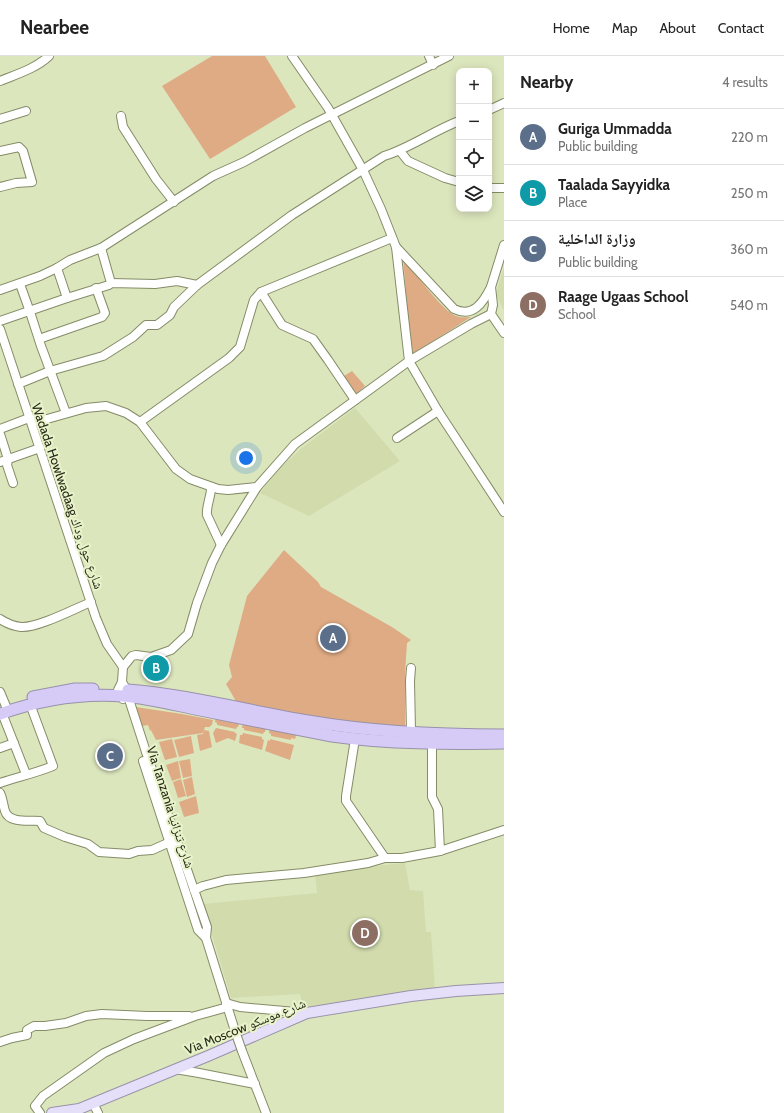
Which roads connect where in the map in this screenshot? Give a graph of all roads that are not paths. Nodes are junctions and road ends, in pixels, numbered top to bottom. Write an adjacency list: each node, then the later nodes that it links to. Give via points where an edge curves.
1 (49, 56): 6 (street, via 20,74)
2 (292, 56): 10 (street)
3 (429, 56): 5 (street)
4 (449, 56): 5 (street)
5 (433, 65): 10 (street)
6 (0, 81)
7 (504, 103): 8 (street)
8 (492, 109)
9 (26, 111): 12 (street)
10 (331, 115): 16 (street); 21 (street, via 213,176)
11 (121, 116): 21 (street, via 123,127)
12 (0, 119)
13 (456, 123): 15 (street)
14 (0, 151): 18 (street, via 19,146 23,151 32,182)
15 (400, 151): 16 (street, via 384,156); 17 (street, via 408,161)
16 (363, 170): 22 (street); 29 (street, via 292,214)
17 (456, 181)
18 (0, 187)
19 (492, 188): 20 (street)
20 (504, 188)
21 (174, 202): 25 (street)
22 (392, 238): 24 (street); 33 (street)
23 (504, 245): 30 (street)
24 (396, 247): 30 (street, via 448,304 460,312 476,308 484,300); 42 (street)
25 (101, 248): 26 (street); 27 (street)
26 (57, 268): 28 (street); 34 (street)
27 (111, 283): 29 (street, via 155,284 177,281); 31 (street, via 109,286)
28 (20, 284): 32 (street); 35 (street)
29 (197, 285): 43 (street, via 174,307 170,315 157,325 146,325 103,356)
30 (490, 287): 36 (street, via 493,305)
31 (96, 288): 34 (street); 40 (street, via 105,313 102,317)
32 (0, 290)
33 (261, 292): 45 (street, via 282,325 313,339); 49 (street, via 254,300 240,347 229,358)
34 (67, 298): 35 (street)
35 (30, 310): 37 (street); 40 (street)
36 (491, 314): 39 (street); 42 (street)
37 (0, 321)
38 (0, 329): 41 (street, Wadada Howlwadaag شارع حول وداك)
39 (504, 333)
40 (39, 339): 43 (street)
41 (3, 354): 44 (street, Wadada Howlwadaag شارع حول وداك)
42 (409, 361): 45 (street); 46 (street)
43 (50, 371): 44 (street); 47 (street)
44 (18, 384): 48 (street, Wadada Howlwadaag شارع حول وداك)
45 (355, 400): 57 (street, via 294,444)
46 (438, 411): 52 (street); 58 (street)
47 (66, 414): 48 (street, via 37,421); 49 (street, via 94,406 106,406 126,413)
48 (29, 418): 50 (street); 53 (street, Wadada Howlwadaag شارع حول وداك)
49 (140, 422): 56 (street, via 176,469 190,479)
50 (0, 429)
51 (0, 434): 54 (street)
52 (397, 438)
53 (40, 448): 54 (street); 60 (street, Wadada Howlwadaag شارع حول وداك)
54 (4, 460): 55 (street)
55 (13, 483)
56 (212, 488): 57 (street); 59 (street, via 206,510)
57 (257, 488): 59 (street)
58 (504, 512)
59 (221, 545): 62 (street, via 197,603 188,634 171,650 151,657 132,656)
60 (91, 602): 61 (street, via 26,627 19,627); 62 (street, Wadada Howlwadaag شارع حول وداك, via 107,644)
61 (0, 619)
62 (123, 667): 64 (street, Via Tanzania شارع تنزانيا)
63 (411, 668): 69 (street)
64 (123, 691): 66 (highway); 67 (highway); 68 (highway, via 75,689 32,697); 82 (street, Via Tanzania شارع تنزانيا); 84 (street, Via Tanzania شارع تنزانيا)
65 (0, 692): 68 (street)
66 (30, 704): 68 (highway); 77 (street, via 53,766)
67 (220, 709): 71 (highway, via 315,722); 72 (highway, via 332,736)
68 (3, 710): 73 (street)
69 (411, 732): 70 (highway); 71 (highway)
70 (504, 736)
71 (392, 737): 72 (highway); 74 (highway)
72 (355, 739): 85 (street, via 346,800)
73 (14, 743): 76 (street); 77 (street)
74 (432, 743): 75 (highway); 83 (street, via 432,796 438,809)
75 (504, 743)
76 (0, 748)
77 (26, 774): 78 (street)
78 (0, 783)
79 (0, 793): 80 (street)
80 (3, 815): 82 (street, via 18,821 40,821 44,828 88,844 99,852 130,854 152,850)
81 (504, 830): 83 (street)
82 (170, 842): 84 (street, Via Tanzania شارع تنزانيا)
83 (440, 851): 85 (street)
84 (178, 856): 86 (street, Via Tanzania شارع تنزانيا); 87 (street, Via Tanzania شارع تنزانيا, via 198,930)
85 (385, 858): 86 (street, via 304,873 226,880)
86 (194, 890): 87 (street, Via Tanzania شارع تنزانيا, via 207,927)
87 (206, 938): 89 (street, Via Tanzania شارع تنزانيا)
88 (504, 988): 90 (main road, Via Moscow شارع موسكو, via 404,996)
89 (227, 1005): 90 (street); 91 (street); 94 (street, Via Tanzania شارع تنزانيا, bridge)
90 (307, 1013): 93 (main road, Via Moscow شارع موسكو)
91 (195, 1016): 92 (street, via 91,1015 66,1023 34,1026 27,1030 27,1035); 97 (street, via 104,1053 43,1096 35,1106)
92 (0, 1042)
93 (174, 1069): 94 (street); 95 (main road, Via Moscow شارع موسكو)
94 (255, 1084): 100 (street, Via Tanzania شارع تنزانيا)
95 (93, 1103): 96 (main road, Via Moscow شارع موسكو); 99 (street)
96 (63, 1112): 98 (main road, Via Moscow شارع موسكو)
97 (40, 1113)
98 (52, 1113)
99 (98, 1113)
100 (266, 1113)

